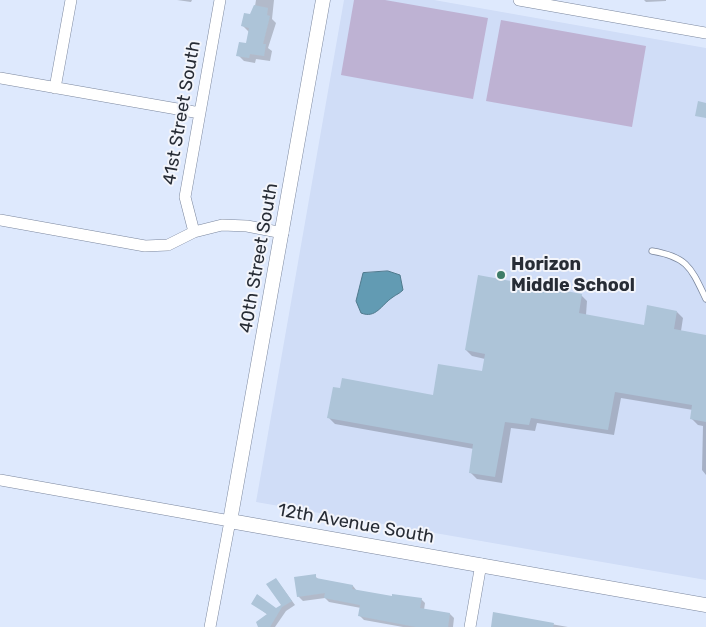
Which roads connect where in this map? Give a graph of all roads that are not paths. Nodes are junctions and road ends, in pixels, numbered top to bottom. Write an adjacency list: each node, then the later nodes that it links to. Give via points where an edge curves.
1 (71, 0): 7 (street)
2 (220, 0): 8 (street, 41st Street South)
3 (322, 0): 11 (street, 40th Street South)
4 (519, 0): 5 (street)
5 (706, 33)
6 (0, 78): 7 (street)
7 (55, 88): 8 (street)
8 (200, 113): 10 (street, 41st Street South, via 185,197)
9 (0, 220): 10 (street, via 145,246 168,245)
10 (194, 232): 11 (street, via 222,225)
11 (283, 233): 15 (street, 40th Street South)
12 (652, 251): 13 (lane, via 674,255 684,261)
13 (706, 299)
14 (0, 480): 15 (street, 12th Avenue South)
15 (230, 521): 16 (street, 12th Avenue South); 18 (street)
16 (481, 564): 17 (street, 12th Avenue South); 19 (street)
17 (706, 604)
18 (210, 627)
19 (470, 627)

